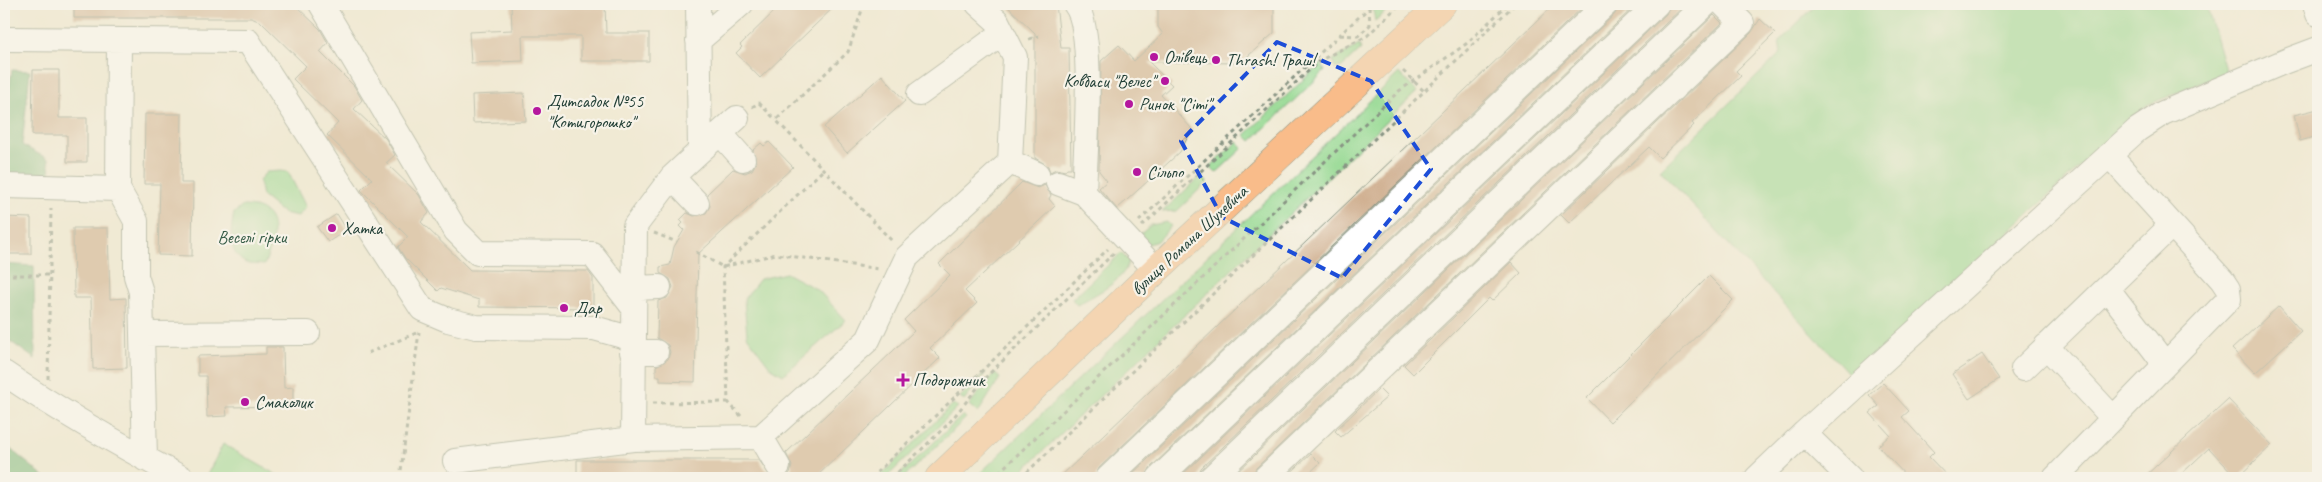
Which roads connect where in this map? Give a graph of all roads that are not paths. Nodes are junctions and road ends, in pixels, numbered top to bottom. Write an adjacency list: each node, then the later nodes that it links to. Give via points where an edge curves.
1 (321, 4): 33 (street, via 456,231 478,253 592,254)
2 (698, 4): 17 (street)
3 (741, 4): 17 (street)
4 (978, 4): 14 (street, via 997,21)
5 (1075, 4): 27 (street, via 1080,10 1087,50)
6 (1442, 4): 30 (main road, вулиця Романа Шухевича)
7 (1606, 4): 51 (street)
8 (1657, 4): 13 (street); 52 (street)
9 (1706, 4): 13 (street)
10 (1722, 4): 54 (street, via 1742,23)
11 (2314, 4): 12 (street)
12 (2318, 14)
13 (1680, 28): 53 (street)
14 (1003, 33): 19 (street); 23 (street, via 1015,57)
15 (4, 39): 16 (street)
16 (118, 40): 26 (street); 36 (street, via 248,40 422,309 476,327 594,328)
17 (698, 41): 20 (street)
18 (2318, 49): 21 (street, via 2163,113 2137,130)
19 (919, 94)
20 (700, 151): 22 (street, via 728,126); 24 (street)
21 (2109, 155): 29 (street); 43 (street, via 1861,388)
22 (743, 159)
23 (1010, 162): 27 (street); 44 (street, via 904,264 868,340)
24 (672, 177): 28 (street); 33 (street, via 635,226)
25 (4, 186): 26 (street)
26 (118, 189): 35 (street, via 136,221 136,276 141,292)
27 (1084, 193): 30 (street)
28 (697, 203)
29 (2172, 225): 32 (street); 39 (street, via 2225,284 2228,299)
30 (1156, 270): 50 (main road, вулиця Романа Шухевича)
31 (659, 287): 33 (street)
32 (2107, 288): 37 (street); 39 (street)
33 (633, 297): 36 (street)
34 (308, 333): 35 (street)
35 (142, 334): 46 (street)
36 (633, 346): 38 (street); 45 (street)
37 (2046, 346): 40 (street); 42 (street)
38 (656, 352)
39 (2166, 364): 42 (street)
40 (2023, 369)
41 (4, 373): 46 (street, via 40,398)
42 (2113, 418): 57 (street)
43 (1804, 434): 55 (street); 56 (street)
44 (761, 437): 45 (street); 48 (street)
45 (633, 439): 47 (street)
46 (145, 459): 49 (street)
47 (455, 461)
48 (778, 466)
49 (182, 478)
50 (939, 478)
51 (1108, 478)
52 (1160, 478)
53 (1211, 478)
54 (1265, 478)
55 (1757, 478)
56 (1850, 478)
57 (2055, 478)

